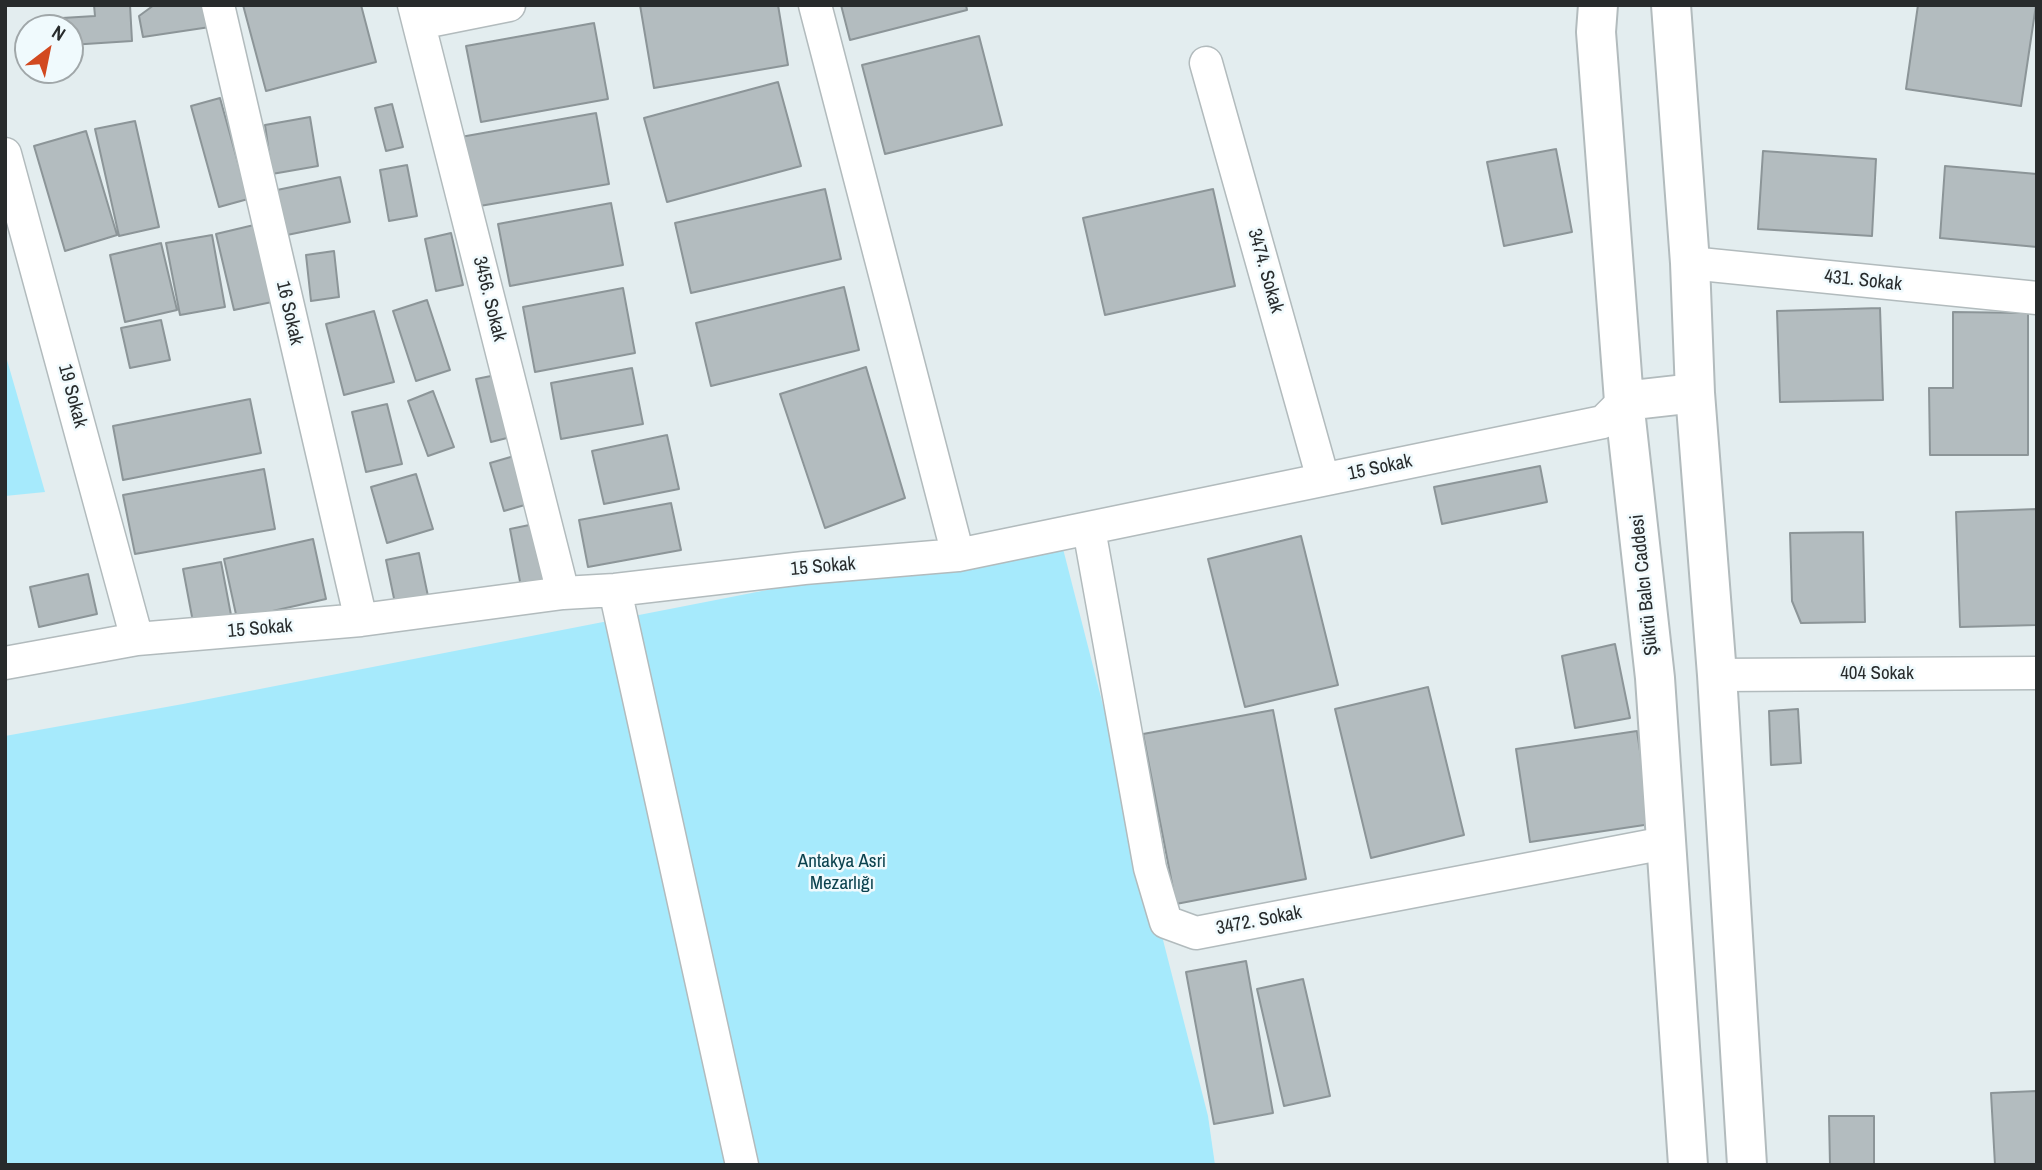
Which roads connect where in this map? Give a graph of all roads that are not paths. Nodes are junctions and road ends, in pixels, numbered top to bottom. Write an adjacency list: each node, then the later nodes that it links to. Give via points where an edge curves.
1 (218, 5): 18 (street, 16 Sokak)
2 (509, 5): 6 (street)
3 (815, 5): 15 (street)
4 (1598, 5): 12 (street, Şükrü Balcı Caddesi, via 1596,32)
5 (1671, 5): 9 (street)
6 (416, 14): 17 (street, 3456. Sokak)
7 (1206, 63): 13 (street, 3474. Sokak)
8 (5, 154): 19 (street, 19 Sokak)
9 (1690, 263): 10 (street, 431. Sokak); 11 (street)
10 (2037, 298)
11 (1695, 393): 12 (street); 22 (street)
12 (1624, 401): 13 (street, 15 Sokak, via 1602,422); 23 (street, Şükrü Balcı Caddesi, via 1655,678)
13 (1323, 480): 14 (street, 15 Sokak)
14 (1088, 528): 15 (street, 15 Sokak); 23 (street, 3472. Sokak, via 1150,868 1166,922 1196,933)
15 (958, 555): 16 (street, 15 Sokak)
16 (615, 590): 17 (street, 15 Sokak); 24 (street)
17 (563, 593): 18 (street, 15 Sokak)
18 (361, 620): 19 (street, 15 Sokak)
19 (137, 639): 20 (street, 15 Sokak)
20 (5, 663)
21 (2037, 673): 22 (street, 404 Sokak)
22 (1717, 675): 26 (street)
23 (1665, 843): 25 (street, Şükrü Balcı Caddesi)
24 (742, 1165)
25 (1688, 1165)
26 (1746, 1165)

